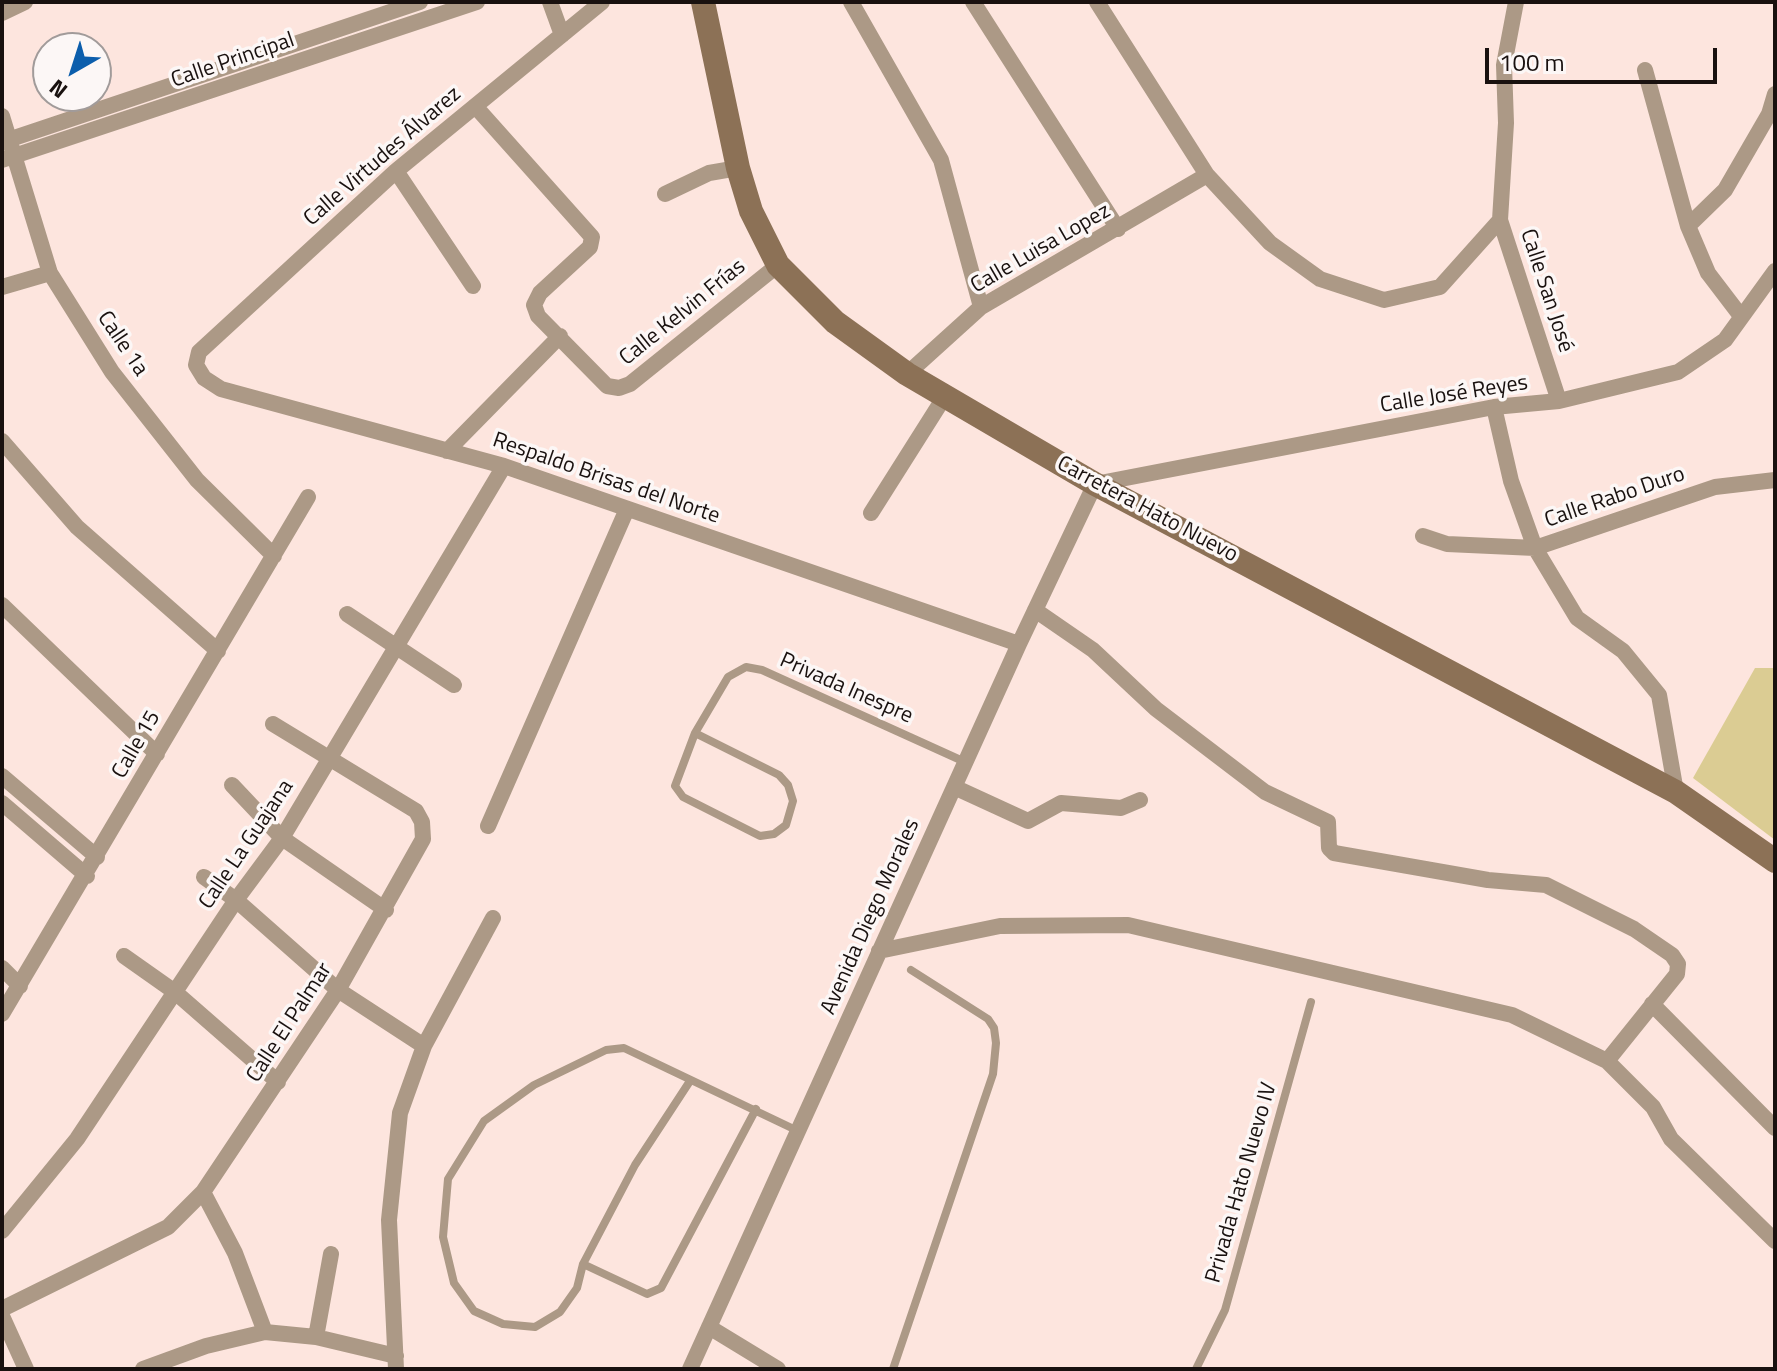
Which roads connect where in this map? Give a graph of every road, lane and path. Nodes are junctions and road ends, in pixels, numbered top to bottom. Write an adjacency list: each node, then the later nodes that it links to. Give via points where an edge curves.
1 (420, 2): 17 (street, Calle Principal)
2 (477, 2): 18 (street, Calle Principal)
3 (550, 2): 12 (street)
4 (602, 2): 12 (street, Calle Virtudes Álvarez)
5 (703, 2): 19 (main road, Carretera Hato Nuevo)
6 (852, 2): 31 (street, via 941,160)
7 (973, 2): 25 (street)
8 (1097, 2): 21 (street)
9 (1516, 2): 23 (street, Calle San José, via 1504,65)
10 (22, 3): 11 (street)
11 (2, 13)
12 (562, 35): 15 (street, Calle Virtudes Álvarez)
13 (1645, 70): 24 (street)
14 (1775, 94): 24 (street, via 1725,190)
15 (475, 106): 20 (street, Calle Virtudes Álvarez); 33 (street, Calle Kelvin Frías, via 592,237 590,247 540,293 534,305 538,316)
16 (2, 116): 17 (street, Calle 1a)
17 (6, 141): 18 (street, Calle 1a)
18 (9, 158): 28 (street, Calle 1a)
19 (738, 168): 22 (street, via 709,173); 26 (main road, Carretera Hato Nuevo, via 751,211)
20 (396, 171): 29 (street); 34 (street, Calle Virtudes Álvarez)
21 (1207, 175): 23 (street, via 1270,243 1320,279 1384,300 1440,287); 25 (street, Calle Luisa Lopez)
22 (665, 194)
23 (1500, 220): 37 (street, Calle San José)
24 (1688, 226): 32 (street, via 1708,273)
25 (1118, 229): 31 (street, Calle Luisa Lopez)
26 (778, 265): 33 (street, Calle Kelvin Frías, via 619,388 607,386); 35 (main road, Carretera Hato Nuevo, via 835,322)
27 (1775, 271): 32 (street, Calle José Reyes)
28 (50, 273): 30 (street); 49 (street, Calle 1a, via 112,372 197,480)
29 (473, 286)
30 (2, 287)
31 (981, 307): 35 (street, Calle Luisa Lopez)
32 (1740, 315): 37 (street, Calle José Reyes, via 1725,340 1678,372)
33 (560, 336): 40 (street)
34 (199, 352): 40 (street, Respaldo Brisas del Norte, via 196,365 221,389)
35 (907, 374): 36 (main road, Carretera Hato Nuevo)
36 (945, 396): 43 (main road, Carretera Hato Nuevo); 46 (street)
37 (1559, 401): 38 (street, Calle José Reyes)
38 (1494, 407): 43 (street, Calle José Reyes); 48 (street, via 1511,481)
39 (2, 441): 55 (street, via 77,527)
40 (447, 451): 41 (street, Respaldo Brisas del Norte)
41 (504, 466): 45 (street, Respaldo Brisas del Norte); 54 (street, Calle La Guajana)
42 (1775, 480): 48 (street, Calle Rabo Duro, via 1715,487)
43 (1095, 484): 51 (street, Avenida Diego Morales); 65 (main road, Carretera Hato Nuevo)
44 (308, 497): 49 (street, Calle 15)
45 (627, 509): 53 (street, Respaldo Brisas del Norte); 68 (street)
46 (871, 513)
47 (1423, 536): 48 (street, Calle Rabo Duro, via 1447,544)
48 (1535, 548): 65 (street, via 1577,618 1623,651 1659,695)
49 (274, 556): 55 (street, Calle 15)
50 (2, 605): 59 (street)
51 (1035, 610): 53 (street, Avenida Diego Morales); 85 (street, via 1093,650 1156,709 1265,792 1328,822 1334,853 1546,885 1634,929 1678,964 1677,974)
52 (347, 614): 54 (street)
53 (1019, 644): 61 (street, Avenida Diego Morales)
54 (397, 647): 56 (street); 60 (street, Calle La Guajana)
55 (218, 651): 59 (street, Calle 15)
56 (454, 685)
57 (273, 724): 60 (street, Calle El Palmar)
58 (695, 733): 58 (lane, Privada Inespre, via 675,786 683,797 760,836 786,825 793,801 779,775); 61 (lane, Privada Inespre, via 728,677 746,667)
59 (157, 754): 70 (street, Calle 15)
60 (331, 759): 69 (street, Calle La Guajana); 75 (street, Calle El Palmar, via 416,811 422,822 423,839)
61 (965, 762): 64 (street, Avenida Diego Morales)
62 (2, 776): 70 (street)
63 (232, 785): 69 (street)
64 (954, 787): 66 (street, via 1028,821 1061,803 1121,808); 77 (street, Avenida Diego Morales)
65 (1676, 792): 71 (main road, Carretera Hato Nuevo)
66 (1140, 800)
67 (2, 803): 72 (street)
68 (488, 826)
69 (282, 838): 74 (street, Calle La Guajana); 75 (street)
70 (97, 857): 72 (street, Calle 15)
71 (1775, 861)
72 (87, 876): 81 (street, Calle 15)
73 (204, 877): 74 (street)
74 (236, 900): 82 (street); 83 (street, Calle La Guajana)
75 (386, 910): 82 (street, Calle El Palmar)
76 (493, 918): 87 (street)
77 (879, 951): 88 (street, via 1000,926 1128,925 1512,1015); 93 (street, Avenida Diego Morales)
78 (124, 956): 83 (street)
79 (2, 968): 81 (street)
80 (911, 970): 109 (lane, via 988,1019 996,1043 993,1074)
81 (20, 986): 86 (street, Calle 15)
82 (338, 990): 87 (street); 90 (street, Calle El Palmar)
83 (175, 992): 90 (street); 95 (street, Calle La Guajana, via 77,1139)
84 (1311, 1002): 110 (lane, Privada Hato Nuevo IV, via 1225,1310)
85 (1652, 1004): 88 (street); 92 (street)
86 (2, 1014)
87 (424, 1046): 104 (street, via 400,1113 389,1220)
88 (1607, 1061): 96 (street, via 1653,1107 1671,1139)
89 (690, 1081): 91 (lane); 98 (lane, via 635,1165); 98 (lane, via 624,1048 606,1050 534,1085 484,1121 448,1179 443,1237 454,1283 474,1311 503,1324 535,1327 560,1312 577,1288)
90 (278, 1082): 94 (street, Calle El Palmar)
91 (756, 1109): 93 (lane); 98 (lane, via 661,1288 647,1294)
92 (1775, 1128)
93 (798, 1131): 101 (street, Avenida Diego Morales)
94 (203, 1192): 99 (street, Calle El Palmar, via 168,1227); 102 (street, via 235,1253)
95 (2, 1231)
96 (1773, 1233)
97 (331, 1254): 103 (street)
98 (583, 1264)
99 (2, 1309)
100 (2, 1316): 105 (street)
101 (709, 1327): 107 (street, Avenida Diego Morales); 108 (street)
102 (265, 1332): 103 (street); 106 (street)
103 (316, 1337): 104 (street)
104 (396, 1363)
105 (26, 1369)
106 (143, 1369)
107 (690, 1369)
108 (778, 1369)
109 (893, 1369)
110 (1196, 1369)

